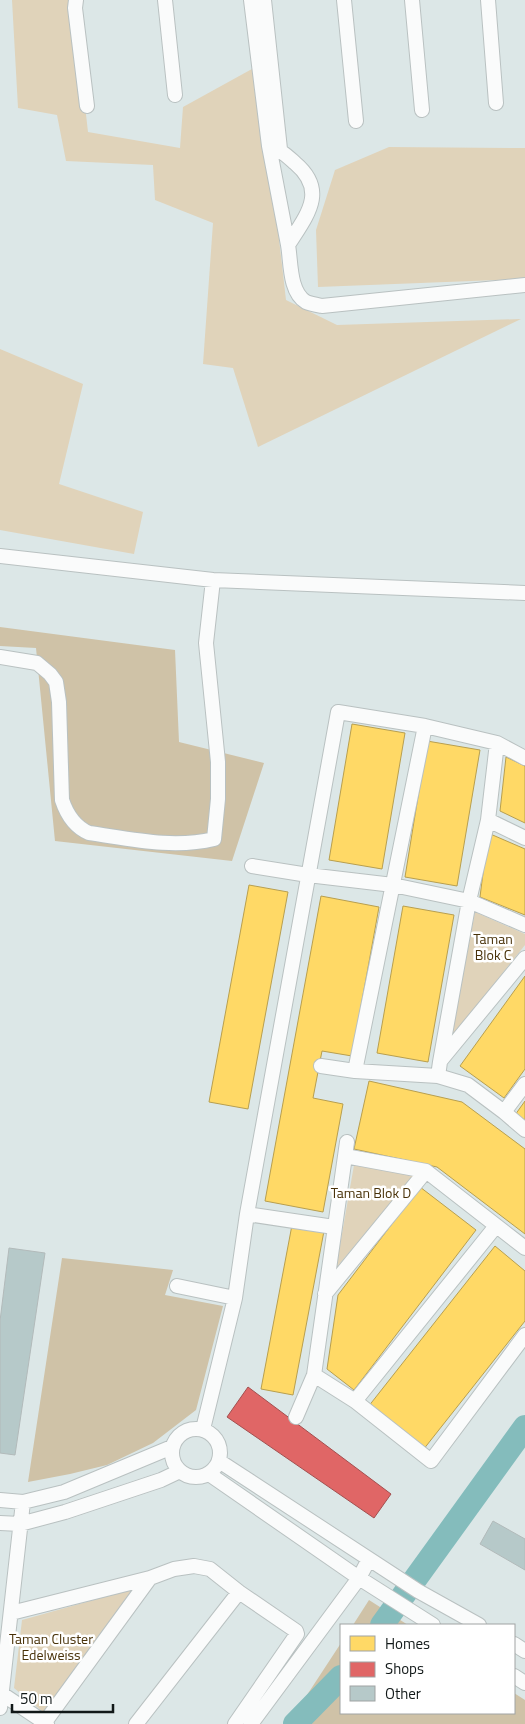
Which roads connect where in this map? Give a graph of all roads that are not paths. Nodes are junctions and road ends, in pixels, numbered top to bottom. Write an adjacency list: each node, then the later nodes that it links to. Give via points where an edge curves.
1 (76, 0): 10 (street)
2 (165, 0): 8 (street)
3 (251, 0): 13 (street)
4 (264, 0): 13 (street)
5 (344, 0): 12 (street)
6 (412, 0): 11 (street)
7 (488, 0): 9 (street)
8 (175, 95)
9 (496, 103)
10 (87, 106)
11 (422, 110)
12 (356, 121)
13 (275, 148): 14 (street); 14 (street, via 308,176 314,192 312,204)
14 (288, 245): 15 (street, via 296,289 306,302 322,306)
15 (525, 285)
16 (0, 556): 17 (street)
17 (213, 580): 18 (street); 19 (street, via 206,643 218,762 214,839 198,843 166,843 89,833 80,829 62,800 56,682 37,663)
18 (525, 593)
19 (0, 657)
20 (425, 726): 21 (street); 26 (street, via 338,712); 27 (street)
21 (497, 744): 22 (street); 23 (street)
22 (525, 758)
23 (488, 820): 24 (street); 28 (street)
24 (525, 838)
25 (252, 866): 26 (street)
26 (308, 875): 27 (street); 39 (street)
27 (393, 885): 28 (street); 33 (street)
28 (469, 901): 29 (street); 31 (street)
29 (525, 925)
30 (525, 958): 31 (street)
31 (440, 1062): 34 (street)
32 (321, 1066): 33 (street)
33 (355, 1071): 34 (street)
34 (438, 1076): 36 (street, via 468,1085)
35 (525, 1084): 36 (street)
36 (504, 1112): 37 (street)
37 (525, 1130)
38 (426, 1171): 40 (street); 41 (street, via 346,1149); 44 (street)
39 (247, 1214): 41 (street); 45 (street)
40 (496, 1226): 42 (street); 48 (street)
41 (334, 1227): 44 (street)
42 (525, 1248)
43 (177, 1286): 45 (street)
44 (325, 1295): 47 (street)
45 (235, 1298): 50 (street)
46 (525, 1334): 48 (street, via 431,1461)
47 (314, 1375): 48 (street); 49 (street)
48 (355, 1401)
49 (296, 1417)
50 (203, 1429): 51 (street, via 193,1428 179,1434); 52 (street, via 218,1441)
51 (172, 1447): 53 (street, via 174,1465); 56 (street, via 64,1492)
52 (219, 1461): 54 (street); 59 (street)
53 (180, 1471): 54 (street, via 194,1477); 58 (street, via 65,1512)
54 (208, 1474): 61 (street)
55 (0, 1500): 56 (street)
56 (23, 1502): 58 (street)
57 (0, 1523): 58 (street)
58 (20, 1524): 63 (street)
59 (373, 1561): 61 (street); 65 (street)
60 (150, 1578): 62 (street, via 194,1566 210,1569); 63 (street); 67 (street)
61 (362, 1580): 64 (street); 70 (street)
62 (240, 1592): 68 (street); 69 (street, via 297,1634)
63 (11, 1612): 66 (street)
64 (431, 1624)
65 (477, 1624)
66 (1, 1701): 67 (street)
67 (46, 1723)
68 (136, 1724)
69 (235, 1724)
70 (251, 1724)

